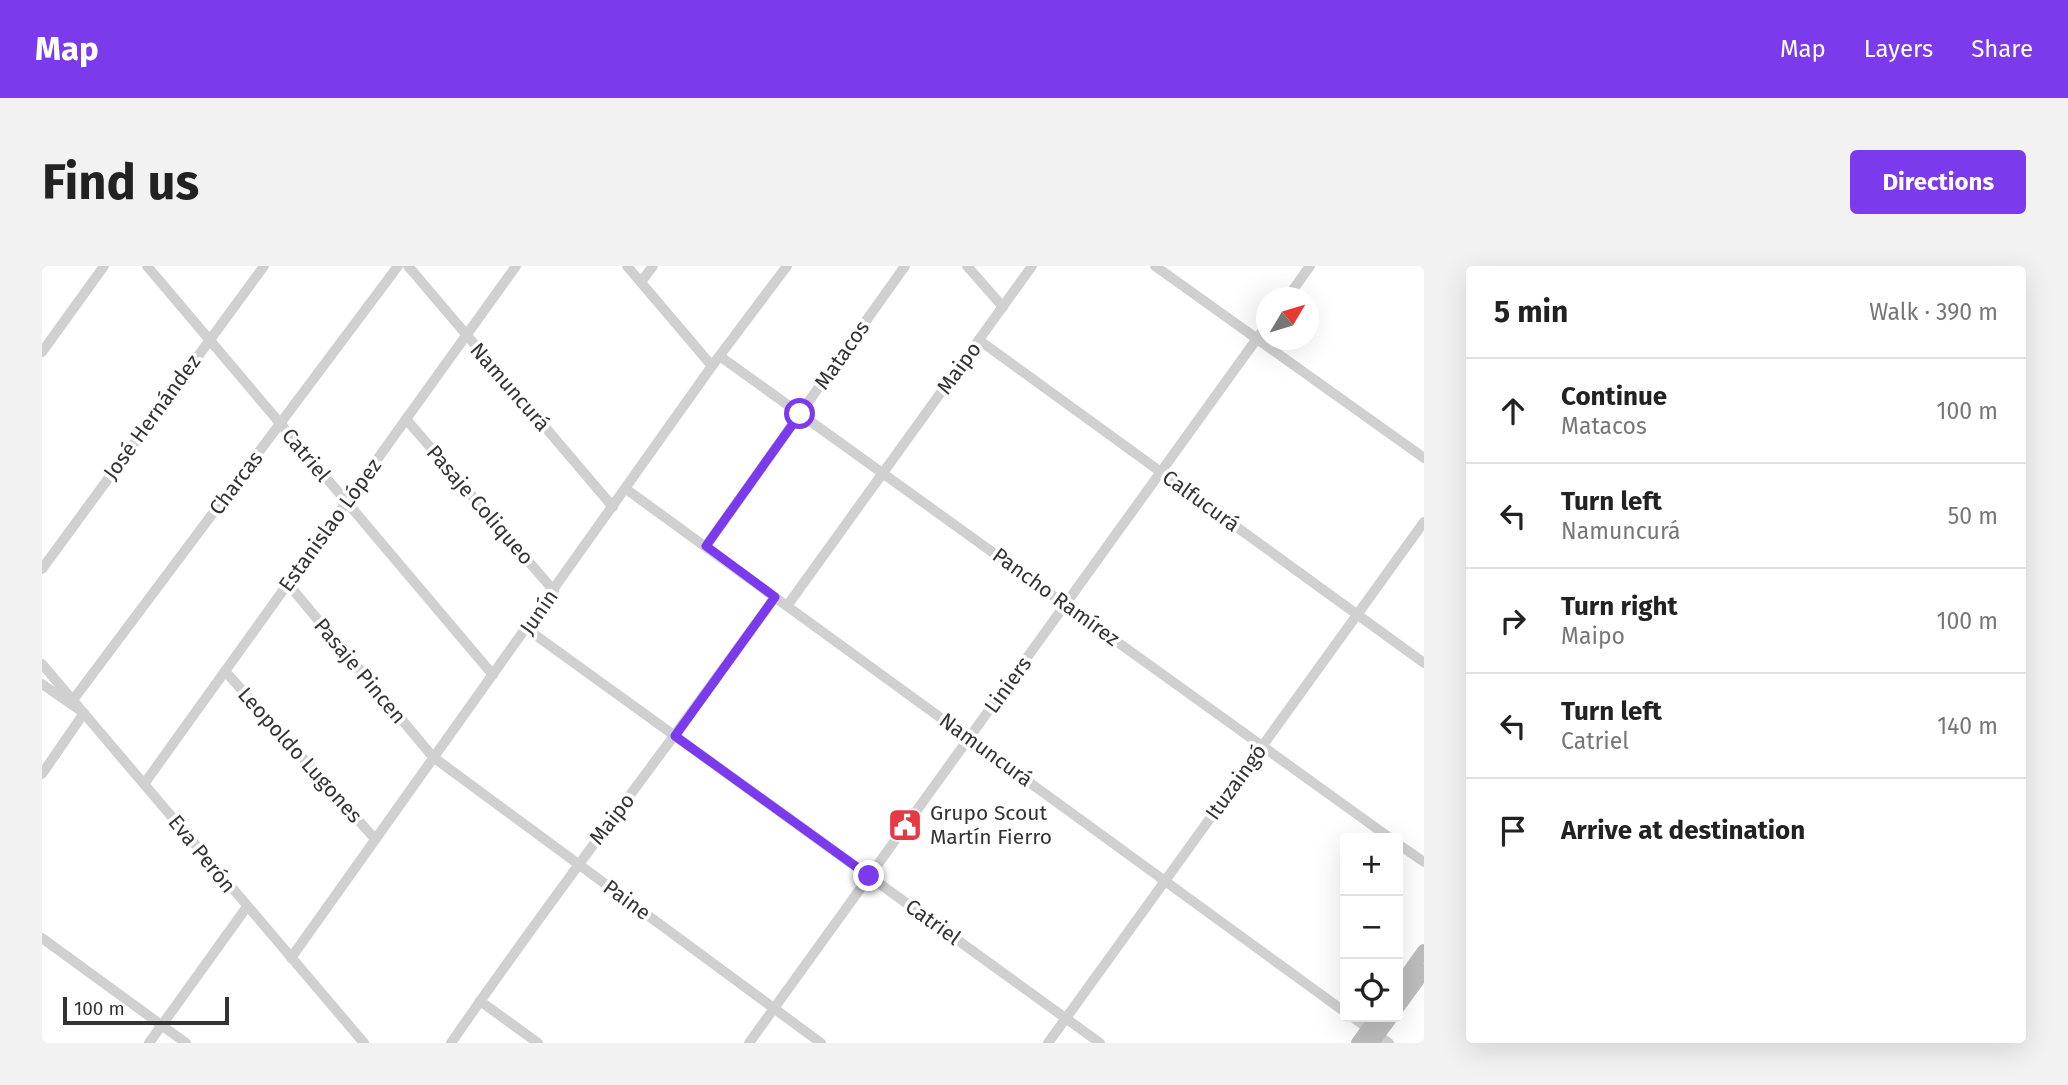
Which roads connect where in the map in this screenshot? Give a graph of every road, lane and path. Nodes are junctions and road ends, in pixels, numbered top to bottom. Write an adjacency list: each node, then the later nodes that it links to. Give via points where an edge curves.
1 (104, 266): 24 (street)
2 (147, 266): 20 (street, Catriel)
3 (264, 266): 20 (street, José Hernández)
4 (398, 266): 29 (street, Charcas)
5 (408, 266): 18 (street, Namuncurá)
6 (516, 266): 18 (street, Estanislao López)
7 (627, 266): 15 (street)
8 (653, 266): 15 (street)
9 (786, 266): 25 (street, Junín)
10 (905, 266): 27 (street, Matacos)
11 (967, 266): 17 (street)
12 (1032, 266): 17 (street, Maipo)
13 (1156, 266): 19 (street)
14 (1310, 266): 16 (street)
15 (641, 282): 26 (street)
16 (1295, 287)
17 (1003, 307): 21 (street, Maipo)
18 (466, 336): 28 (street, Estanislao López); 35 (street, Namuncurá)
19 (1256, 338)
20 (209, 340): 29 (street, Catriel); 38 (street, José Hernández)
21 (979, 340): 31 (street, Calfucurá); 32 (street, Maipo)
22 (1256, 340): 31 (street, Liniers)
23 (1272, 350): 30 (street)
24 (42, 352)
25 (721, 357): 26 (street, Junín); 27 (street, Pancho Ramírez)
26 (712, 366): 33 (street, Junín)
27 (800, 414): 32 (street, Pancho Ramírez); 37 (street, Matacos)
28 (406, 419): 34 (street, Estanislao López); 40 (street, Pasaje Coliqueo)
29 (280, 424): 34 (street, Catriel); 51 (street, Charcas)
30 (1424, 458)
31 (1161, 472): 42 (street, Liniers); 44 (street, Calfucurá)
32 (883, 473): 42 (street, Pancho Ramírez); 43 (street, Maipo)
33 (626, 489): 35 (street, Junín); 37 (street, Namuncurá)
34 (347, 502): 39 (street, Estanislao López); 49 (street, Catriel)
35 (613, 507): 40 (street, Junín)
36 (1424, 522): 44 (street, Ituzaingó)
37 (706, 546): 41 (street, Namuncurá)
38 (42, 569)
39 (288, 584): 48 (street, Estanislao López); 56 (street, Pasaje Pincen)
40 (554, 591): 45 (street, Junín)
41 (775, 597): 43 (street, Namuncurá); 53 (street, Maipo)
42 (1066, 605): 54 (street, Liniers); 55 (street, Pancho Ramírez)
43 (787, 606): 54 (street, Namuncurá)
44 (1357, 614): 46 (street, Calfucurá); 55 (street, Ituzaingó)
45 (527, 629): 49 (street, Junín); 53 (street, Catriel)
46 (1424, 663)
47 (42, 664): 51 (street, Eva Perón)
48 (225, 671): 58 (street, Estanislao López); 60 (street, Leopoldo Lugones)
49 (494, 675): 56 (street, Junín)
50 (42, 684): 52 (street)
51 (73, 700): 52 (street, Eva Perón)
52 (84, 713): 57 (street); 58 (street, Eva Perón)
53 (675, 736): 63 (street, Maipo); 64 (street, Catriel)
54 (969, 738): 64 (street, Liniers); 65 (street, Namuncurá)
55 (1262, 746): 59 (street, Pancho Ramírez); 65 (street, Ituzaingó)
56 (433, 757): 60 (street, Junín); 63 (street, Paine)
57 (42, 774)
58 (145, 784): 66 (street, Eva Perón)
59 (1383, 833)
60 (375, 839): 69 (street, Junín)
61 (1403, 847): 62 (street)
62 (1424, 862)
63 (577, 864): 73 (street, Maipo); 75 (street, Paine)
64 (869, 876): 75 (street, Liniers); 76 (street, Catriel)
65 (1165, 881): 74 (street, Namuncurá); 76 (street, Ituzaingó)
66 (246, 908): 69 (street, Eva Perón); 78 (street)
67 (42, 938): 78 (street)
68 (1424, 951): 71 (main road)
69 (291, 958): 82 (street, Eva Perón)
70 (1424, 971): 72 (main road)
71 (1403, 981)
72 (1403, 1000)
73 (480, 1001): 83 (street, Maipo); 84 (street)
74 (1340, 1008)
75 (774, 1009): 85 (street, Liniers); 86 (street, Paine)
76 (1066, 1018): 87 (street, Ituzaingó); 88 (street, Catriel)
77 (1360, 1022): 79 (street)
78 (162, 1026): 80 (street); 81 (street)
79 (1377, 1033): 89 (main road)
80 (149, 1043)
81 (186, 1043)
82 (364, 1043)
83 (451, 1043)
84 (538, 1043)
85 (749, 1043)
86 (821, 1043)
87 (1048, 1043)
88 (1100, 1043)
89 (1358, 1043)

